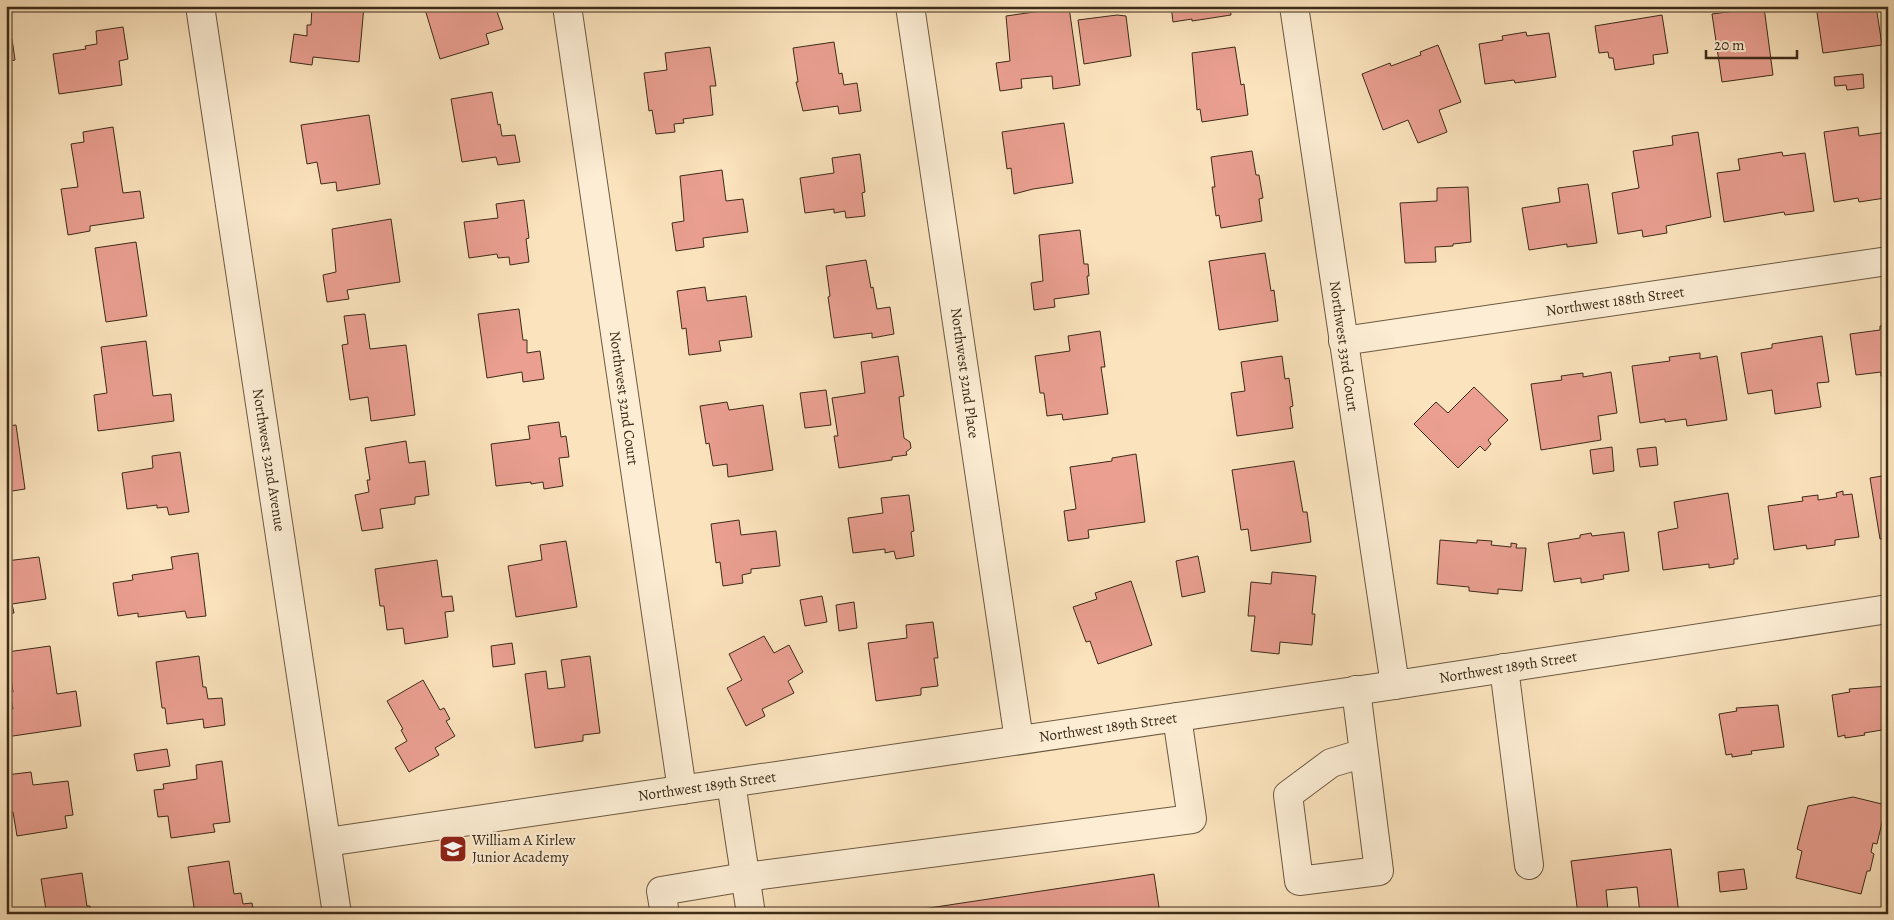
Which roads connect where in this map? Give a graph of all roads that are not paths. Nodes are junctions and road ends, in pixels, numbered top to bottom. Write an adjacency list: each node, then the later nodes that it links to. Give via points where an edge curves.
1 (200, 6): 16 (street, Northwest 32nd Avenue)
2 (567, 6): 15 (street, Northwest 32nd Court)
3 (910, 6): 12 (street, Northwest 32nd Place)
4 (1294, 6): 6 (street, Northwest 33rd Court)
5 (1888, 261): 6 (street, Northwest 188th Street)
6 (1343, 341): 9 (street, Northwest 33rd Court)
7 (1888, 609): 8 (street, Northwest 189th Street)
8 (1504, 668): 9 (street, Northwest 189th Street); 17 (street)
9 (1395, 685): 10 (street, Northwest 189th Street)
10 (1356, 690): 11 (street, Northwest 189th Street); 13 (street)
11 (1177, 717): 12 (street, Northwest 189th Street); 18 (street, via 1192,819)
12 (1019, 740): 14 (street, Northwest 189th Street)
13 (1364, 753): 13 (street, via 1379,871 1299,881 1288,795 1331,763)
14 (731, 783): 15 (street, Northwest 189th Street); 18 (street)
15 (682, 790): 16 (street, Northwest 189th Street)
16 (327, 842): 19 (street, Northwest 32nd Avenue)
17 (1529, 865)
18 (745, 877): 20 (street, via 661,891); 21 (street)
19 (337, 914)
20 (665, 914)
21 (751, 914)

